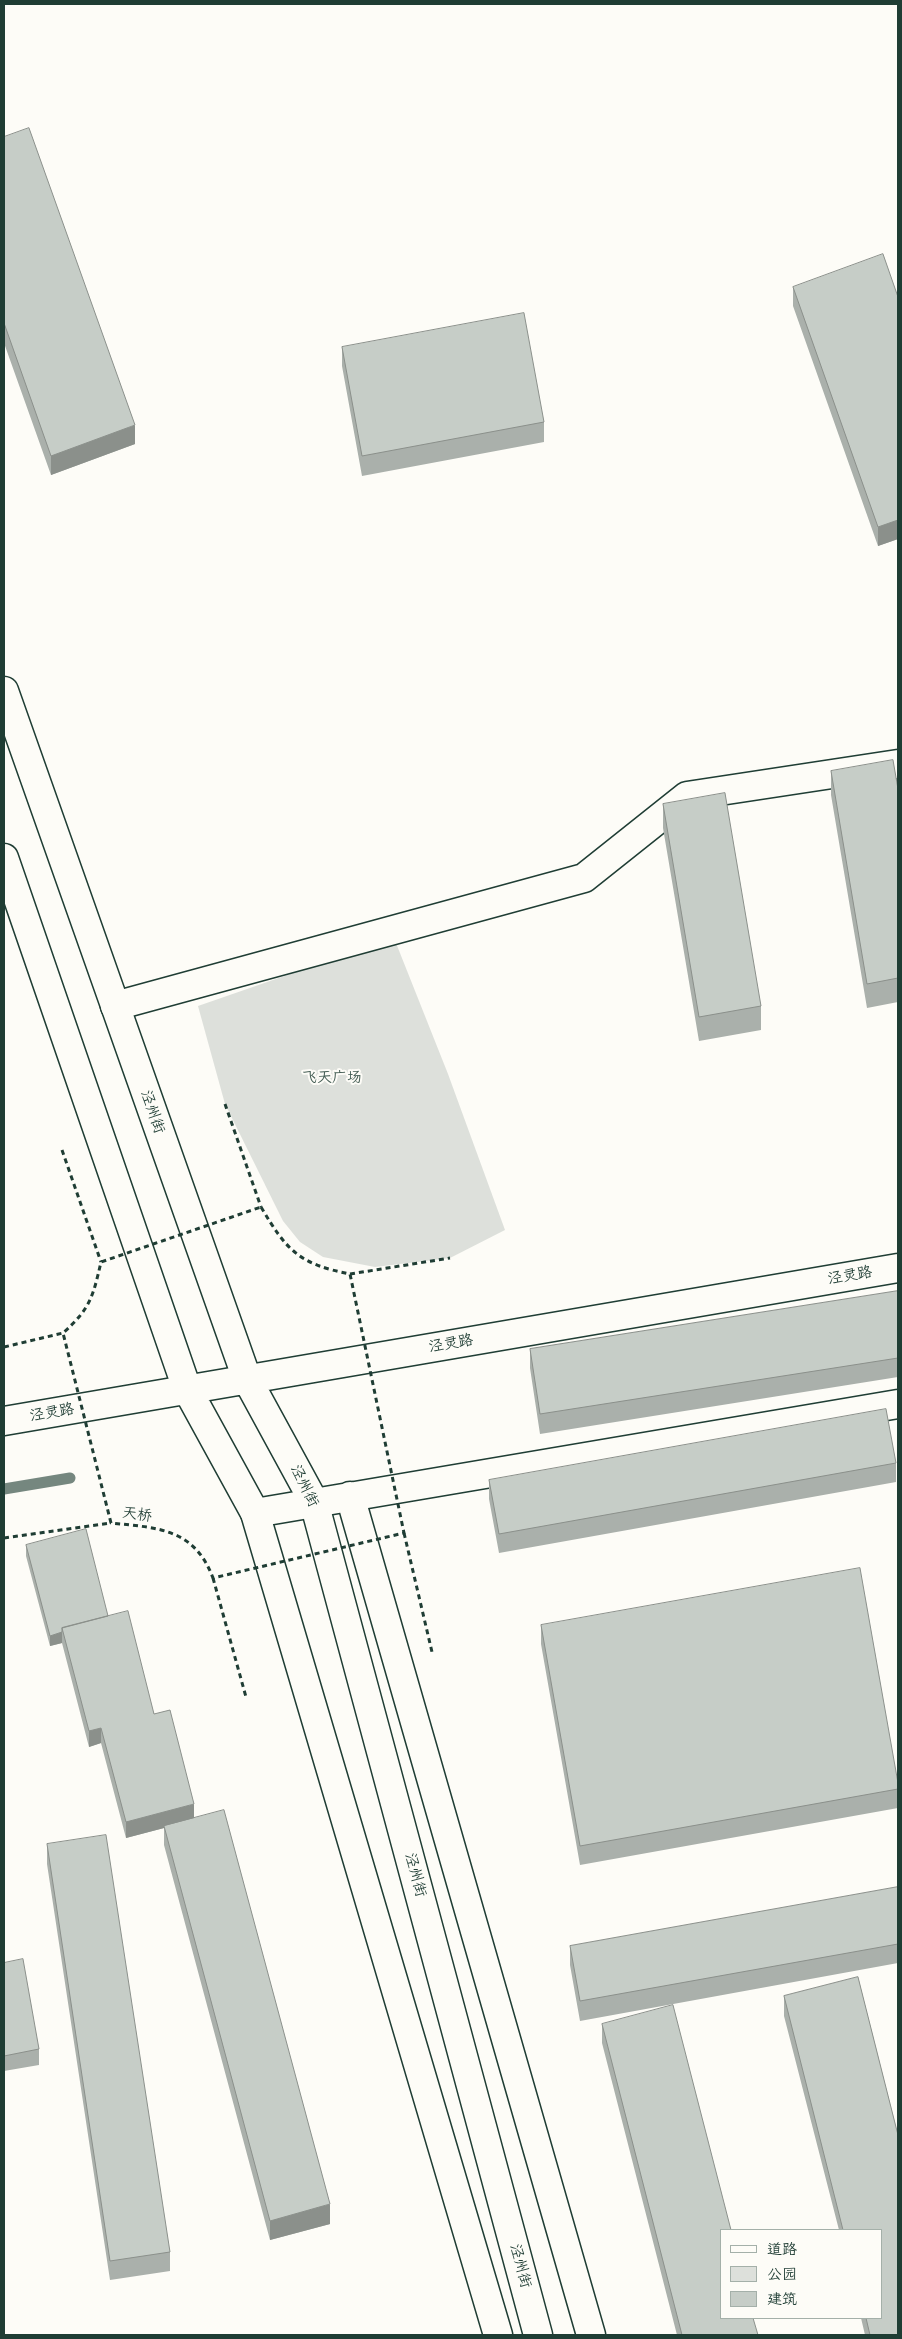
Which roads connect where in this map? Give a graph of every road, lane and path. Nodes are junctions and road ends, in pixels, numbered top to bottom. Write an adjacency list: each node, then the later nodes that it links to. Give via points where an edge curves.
1 (4, 691): 4 (main road, 泾州街)
2 (898, 764): 4 (main road, via 687,796 584,878)
3 (4, 858): 15 (main road)
4 (115, 1006): 14 (main road, 泾州街)
5 (225, 1104): 7 (path)
6 (62, 1150): 9 (path)
7 (261, 1207): 9 (path, bridge); 11 (path, bridge, via 278,1236 298,1257 321,1268)
8 (450, 1258): 11 (path)
9 (100, 1262): 12 (path, bridge, via 95,1288 82,1315)
10 (898, 1268): 14 (main road, 泾灵路)
11 (350, 1274): 22 (path, bridge)
12 (63, 1333): 13 (path); 21 (path, 天桥, bridge)
13 (4, 1347)
14 (247, 1379): 15 (main road, 泾灵路); 19 (main road, 泾州街)
15 (187, 1389): 17 (main road, 泾灵路); 20 (main road)
16 (898, 1404): 18 (main road)
17 (4, 1421)
18 (350, 1496): 19 (main road); 29 (main road)
19 (314, 1502): 20 (main road); 28 (main road, 泾州街)
20 (255, 1513): 27 (main road)
21 (111, 1523): 23 (path); 24 (path, 天桥, bridge, via 166,1530 189,1542 206,1560)
22 (404, 1533): 24 (path, bridge); 25 (path)
23 (4, 1538)
24 (214, 1578): 26 (path, 天桥)
25 (432, 1652)
26 (246, 1697)
27 (498, 2335)
28 (538, 2335)
29 (591, 2335)

